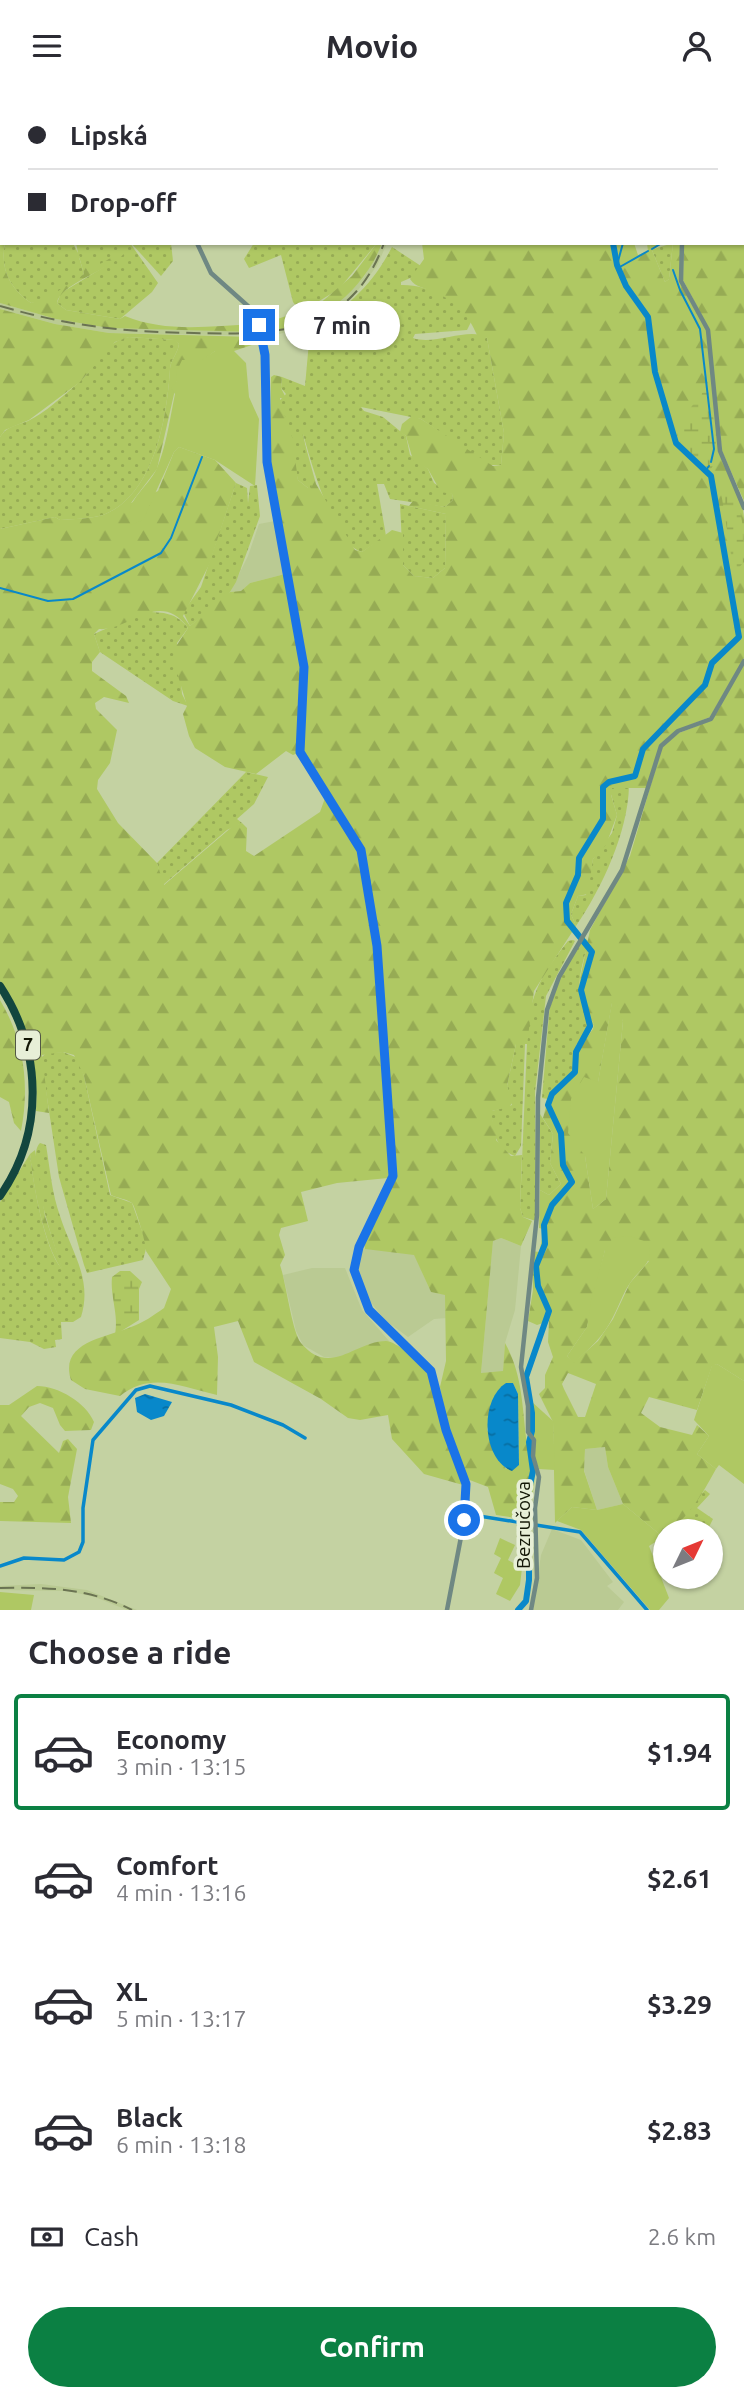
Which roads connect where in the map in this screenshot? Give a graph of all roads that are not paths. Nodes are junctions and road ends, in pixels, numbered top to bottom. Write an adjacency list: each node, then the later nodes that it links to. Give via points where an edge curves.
1 (198, 245): 10 (street, via 214,277 254,314 265,355 267,462 304,667 299,740 304,762 361,850 377,946 393,1176 354,1270 369,1310 431,1371 464,1476 466,1511)
2 (682, 245): 3 (street, via 681,281 708,330 720,451)
3 (744, 508)
4 (744, 661): 11 (street, Bezručova, via 711,719 678,731 661,746 628,856 551,994 541,1056 537,1215 521,1367 528,1432 534,1440 539,1477 537,1578)
5 (0, 986): 7 (highway, 7, via 15,1010 30,1053)
6 (0, 994): 7 (highway, 7, via 25,1053)
7 (30, 1110): 8 (highway, 7); 9 (highway, 7, via 23,1153)
8 (0, 1187)
9 (0, 1196)
10 (447, 1610)
11 (531, 1610)

